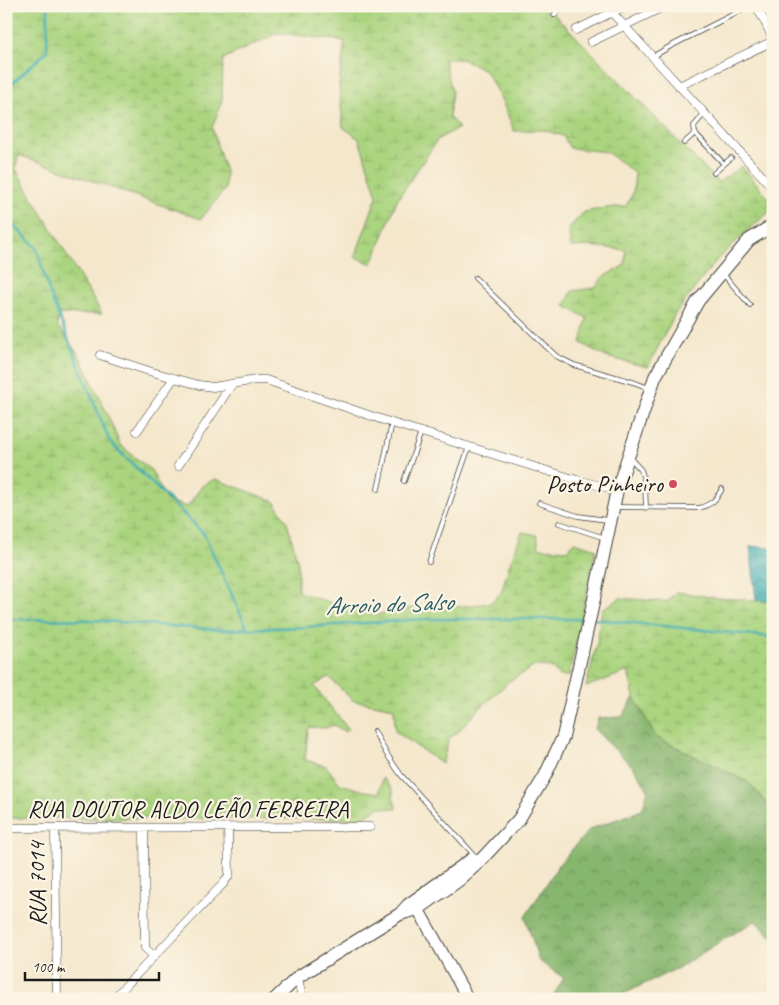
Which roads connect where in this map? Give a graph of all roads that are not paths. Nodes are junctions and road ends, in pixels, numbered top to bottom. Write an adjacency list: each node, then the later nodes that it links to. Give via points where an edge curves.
1 (563, 6): 7 (lane)
2 (625, 6): 5 (street)
3 (665, 6): 8 (street)
4 (756, 6): 10 (street)
5 (609, 9): 8 (street); 9 (street)
6 (740, 12): 12 (lane)
7 (554, 15)
8 (624, 26): 11 (street); 12 (street)
9 (576, 30)
10 (773, 40): 13 (street)
11 (591, 42)
12 (652, 57): 13 (street)
13 (679, 86): 14 (street)
14 (704, 114): 15 (lane, via 694,126); 20 (street)
15 (695, 133): 16 (lane); 18 (lane)
16 (684, 143)
17 (731, 158): 18 (lane)
18 (724, 164): 19 (lane)
19 (714, 173)
20 (773, 188)
21 (773, 224): 22 (main road, via 749,240)
22 (722, 272): 24 (lane); 28 (main road, via 698,302)
23 (474, 278): 28 (lane, via 556,356 574,366)
24 (750, 305)
25 (100, 355): 26 (street)
26 (174, 378): 27 (street, via 213,387); 30 (street)
27 (232, 384): 29 (street, via 266,380); 34 (street)
28 (651, 389): 33 (main road)
29 (392, 423): 31 (street); 36 (lane)
30 (137, 432)
31 (421, 432): 32 (street); 35 (lane)
32 (469, 447): 38 (street); 45 (lane)
33 (628, 457): 38 (main road); 41 (lane, via 641,470)
34 (178, 466)
35 (404, 481)
36 (378, 488)
37 (722, 489): 41 (lane, via 715,501 700,508)
38 (617, 490): 40 (main road)
39 (539, 503): 42 (lane, via 578,516)
40 (614, 507): 41 (lane); 42 (main road)
41 (646, 508)
42 (611, 520): 44 (main road)
43 (559, 524): 44 (lane)
44 (607, 538): 52 (main road, via 562,737 545,776 518,819)
45 (429, 562)
46 (374, 731): 53 (lane, via 401,775)
47 (370, 827): 51 (street, RUA DOUTOR ALDO LEÃO FERREIRA)
48 (6, 828): 49 (street, RUA DOUTOR ALDO LEÃO FERREIRA)
49 (55, 828): 50 (street, RUA DOUTOR ALDO LEÃO FERREIRA); 59 (street, RUA 7014)
50 (144, 828): 51 (street, RUA DOUTOR ALDO LEÃO FERREIRA); 57 (street, via 145,948)
51 (228, 828): 57 (street, via 230,875)
52 (496, 844): 53 (main road); 55 (main road, via 459,880)
53 (475, 856): 54 (main road)
54 (424, 893): 55 (street); 56 (main road)
55 (418, 910): 56 (main road); 63 (street)
56 (400, 914): 58 (main road)
57 (154, 956): 60 (street)
58 (298, 977): 61 (main road); 62 (street)
59 (58, 999)
60 (113, 999)
61 (275, 999)
62 (302, 999)
63 (468, 999)

